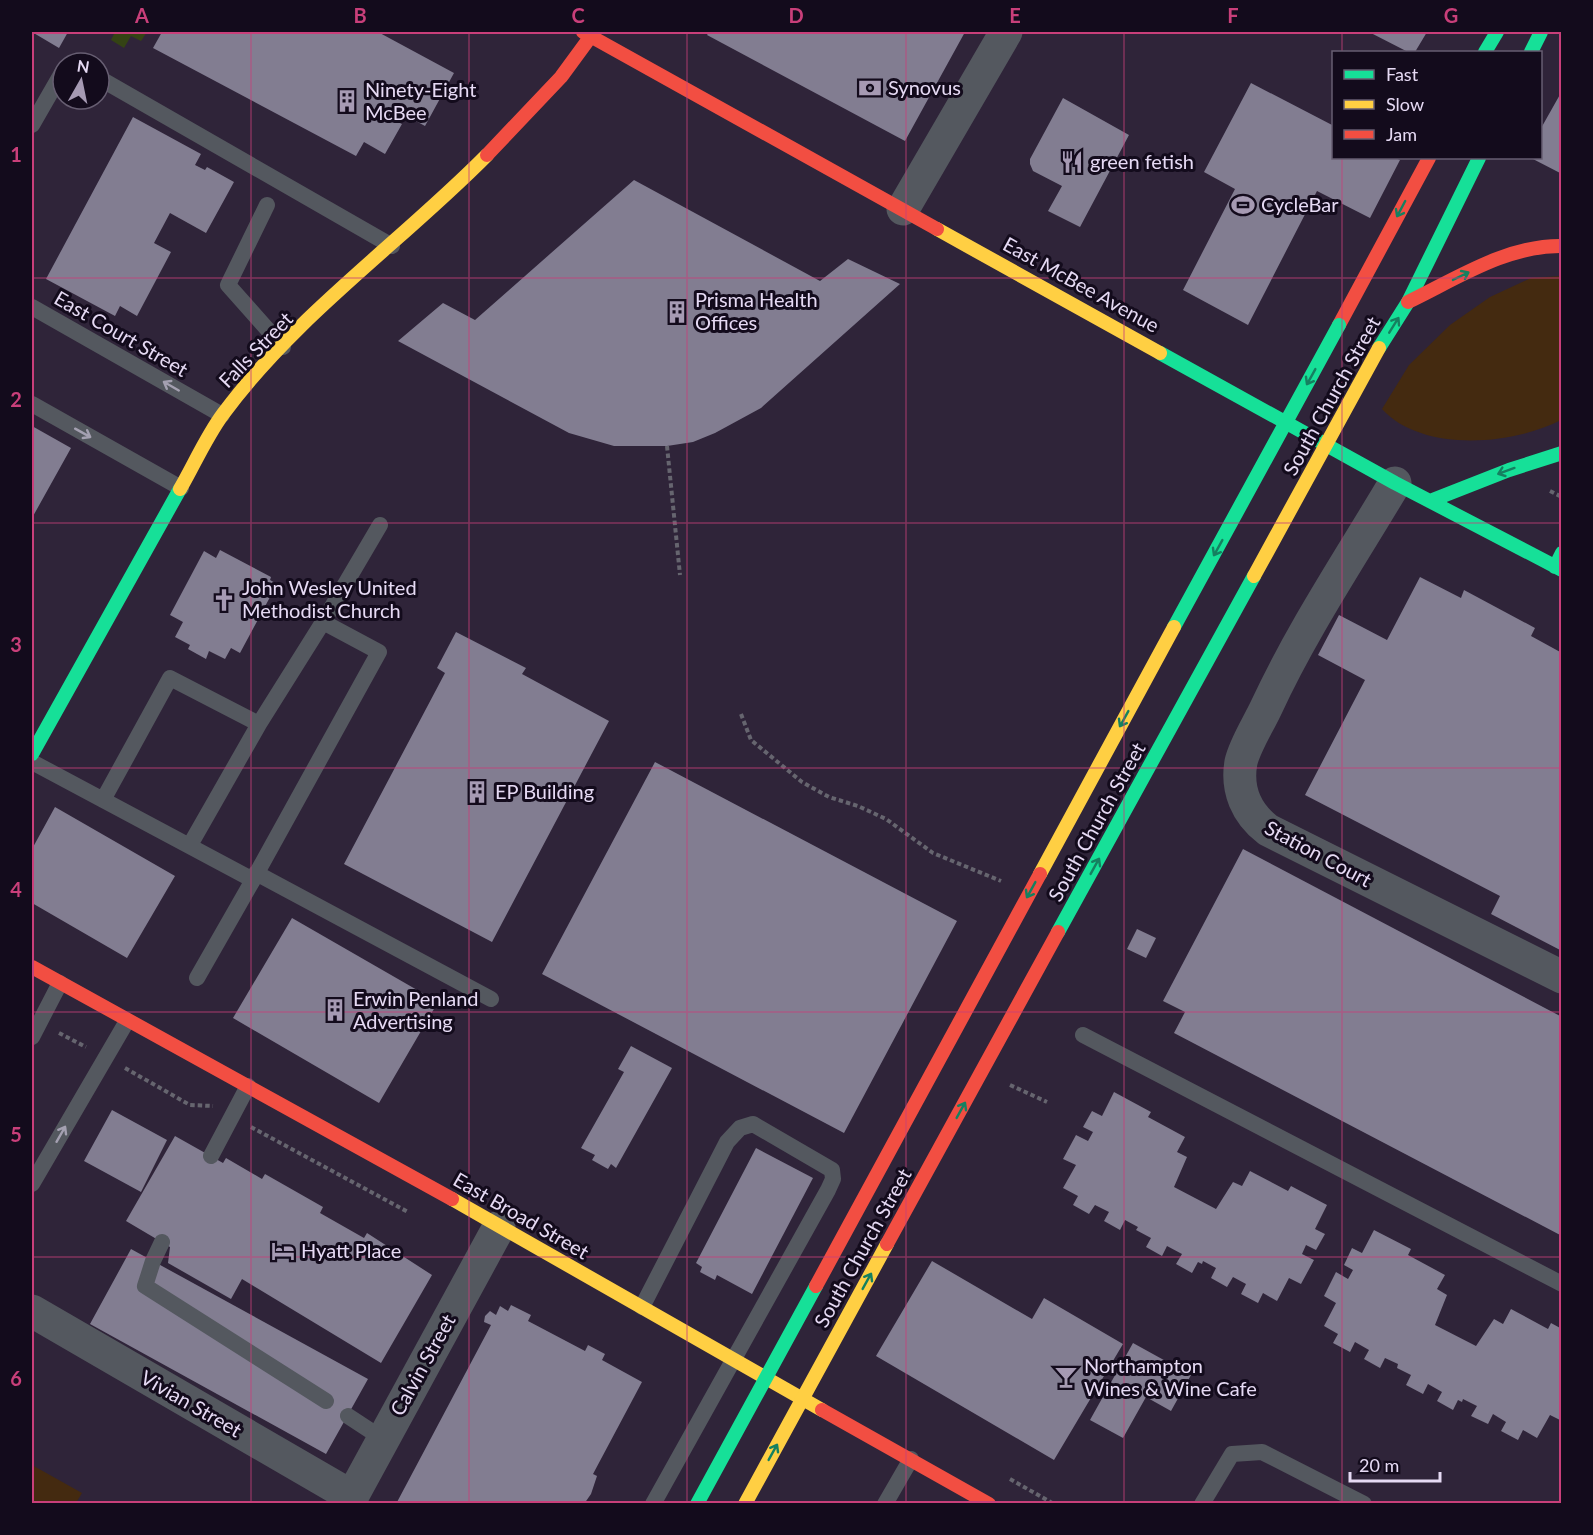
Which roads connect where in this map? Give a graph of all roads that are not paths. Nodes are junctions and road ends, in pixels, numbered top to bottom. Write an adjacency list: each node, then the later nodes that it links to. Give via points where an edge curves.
1 (1006, 32): 13 (street)
2 (1497, 32): 5 (main road)
3 (1541, 32): 6 (main road)
4 (590, 33): 13 (main road, East McBee Avenue); 14 (main road, Falls Street, via 551,87 499,145)
5 (1486, 51)
6 (1532, 51)
7 (111, 85): 14 (lane)
8 (51, 92): 9 (lane)
9 (32, 125)
10 (1428, 159): 58 (main road, South Church Street, one-way to 58, bridge)
11 (1479, 159): 16 (main road, South Church Street)
12 (267, 205): 18 (lane, via 228,285)
13 (903, 209): 22 (main road, East McBee Avenue)
14 (392, 246): 18 (main road, Falls Street)
15 (1562, 246): 16 (main road, one-way to 15, via 1520,251)
16 (1408, 302): 59 (main road, South Church Street, one-way to 16, bridge)
17 (32, 307): 20 (lane, East Court Street, one-way to 17)
18 (283, 348): 20 (main road, Falls Street, via 247,382)
19 (32, 404): 23 (lane, one-way to 23)
20 (222, 416): 23 (main road, Falls Street)
21 (1562, 453): 24 (main road, one-way to 24)
22 (1395, 483): 24 (main road, East McBee Avenue); 36 (street, Station Court, via 1288,660 1241,761 1244,799 1252,817 1268,830)
23 (181, 488): 30 (main road, Falls Street)
24 (1430, 501): 27 (main road, East McBee Avenue)
25 (380, 525): 28 (lane)
26 (1562, 553): 27 (main road)
27 (1558, 568)
28 (323, 622): 29 (lane); 34 (lane, via 379,652)
29 (259, 724): 32 (lane, via 170,678); 33 (lane)
30 (32, 754)
31 (32, 762): 32 (lane)
32 (104, 800): 33 (lane)
33 (190, 846): 34 (lane)
34 (255, 876): 37 (lane); 39 (lane)
35 (32, 967): 38 (main road, East Broad Street)
36 (1562, 977)
37 (197, 978)
38 (60, 983): 40 (main road, East Broad Street); 42 (lane)
39 (491, 999)
40 (128, 1021): 43 (main road, East Broad Street); 45 (lane, one-way to 40)
41 (1083, 1035): 48 (lane)
42 (32, 1037)
43 (248, 1086): 44 (lane); 46 (main road, East Broad Street, via 406,1171)
44 (210, 1156)
45 (32, 1184)
46 (499, 1227): 49 (main road, East Broad Street); 54 (street, Calvin Street)
47 (162, 1242): 52 (lane, via 145,1286)
48 (1562, 1284)
49 (642, 1306): 51 (main road, East Broad Street); 51 (lane, via 727,1142 740,1128 753,1124 813,1157 832,1170 833,1179)
50 (32, 1311): 56 (street, Vivian Street)
51 (733, 1357): 55 (main road, East Broad Street); 57 (lane)
52 (326, 1401)
53 (348, 1416): 54 (lane)
54 (383, 1439): 56 (street, Calvin Street)
55 (911, 1459): 60 (lane); 61 (main road, East Broad Street)
56 (350, 1500)
57 (653, 1503)
58 (697, 1503)
59 (745, 1503)
60 (885, 1503)
61 (989, 1503)
62 (1202, 1503): 63 (lane, via 1232,1454 1262,1452)
63 (1364, 1503)

